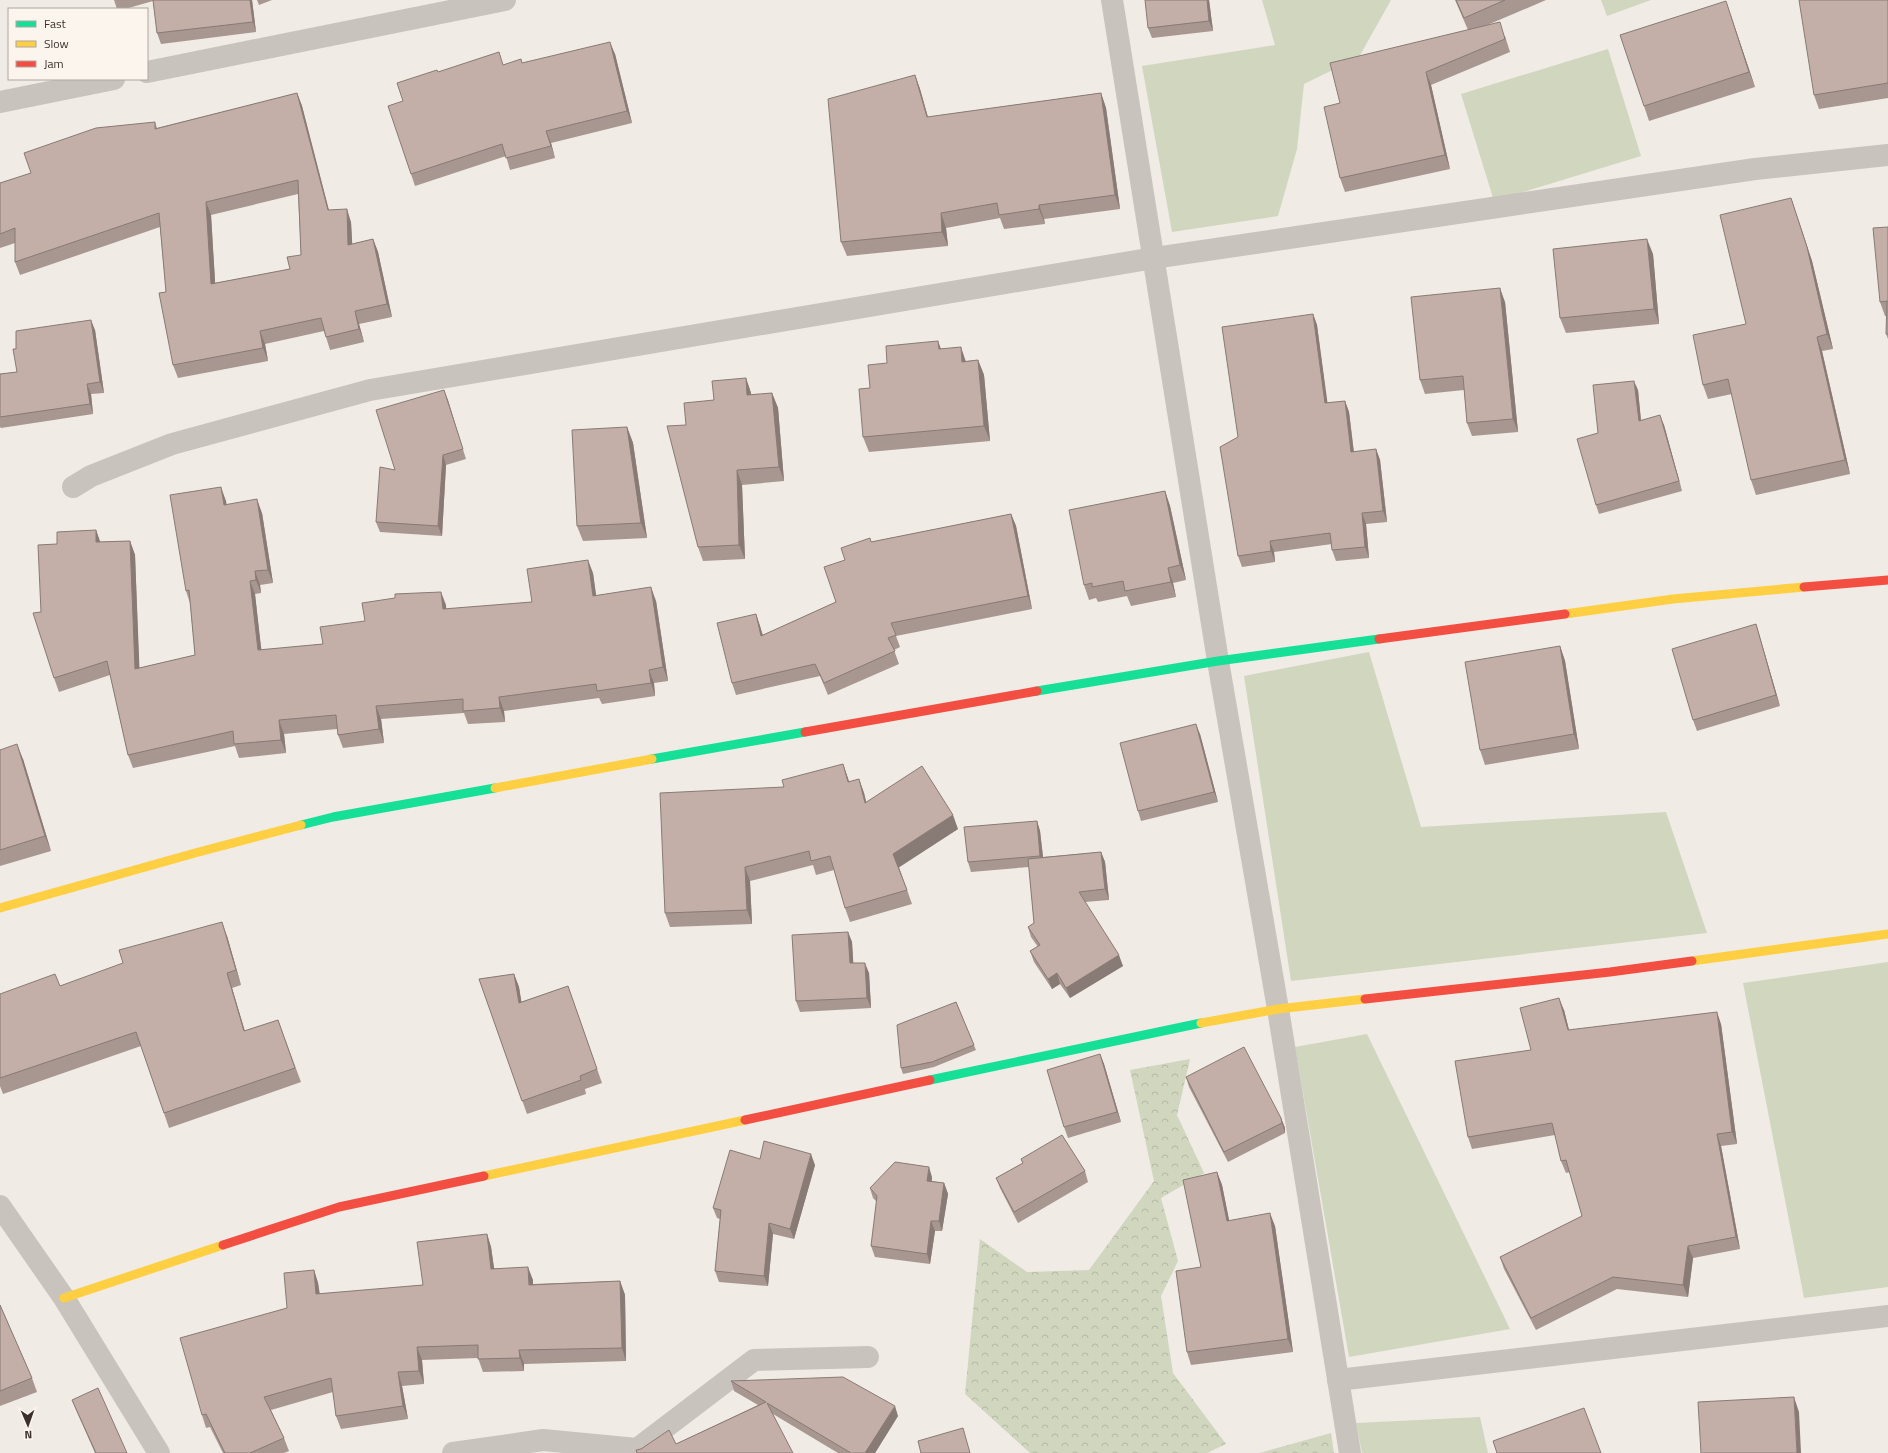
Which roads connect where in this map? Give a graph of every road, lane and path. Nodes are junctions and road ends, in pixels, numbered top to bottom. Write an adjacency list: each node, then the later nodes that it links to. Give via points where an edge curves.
1 (505, 0): 3 (street)
2 (1112, 0): 7 (street)
3 (148, 72)
4 (109, 80): 5 (street)
5 (0, 102)
6 (1888, 155): 7 (street, via 1754,169)
7 (1154, 258): 8 (street, via 370,390 172,444 90,476); 10 (street)
8 (73, 486)
9 (1888, 580): 10 (street, via 1674,599)
10 (1218, 662): 11 (street, via 924,710 333,818 195,853); 13 (street)
11 (0, 908)
12 (1888, 934): 13 (street, via 1610,972)
13 (1278, 1010): 15 (street, via 1194,1024 339,1207); 18 (street)
14 (0, 1206): 15 (street)
15 (64, 1298): 19 (street)
16 (1888, 1316): 18 (street)
17 (868, 1358): 20 (street, via 754,1360 637,1449 543,1440)
18 (1338, 1380): 21 (street)
19 (159, 1453)
20 (453, 1453)
21 (1350, 1453)

